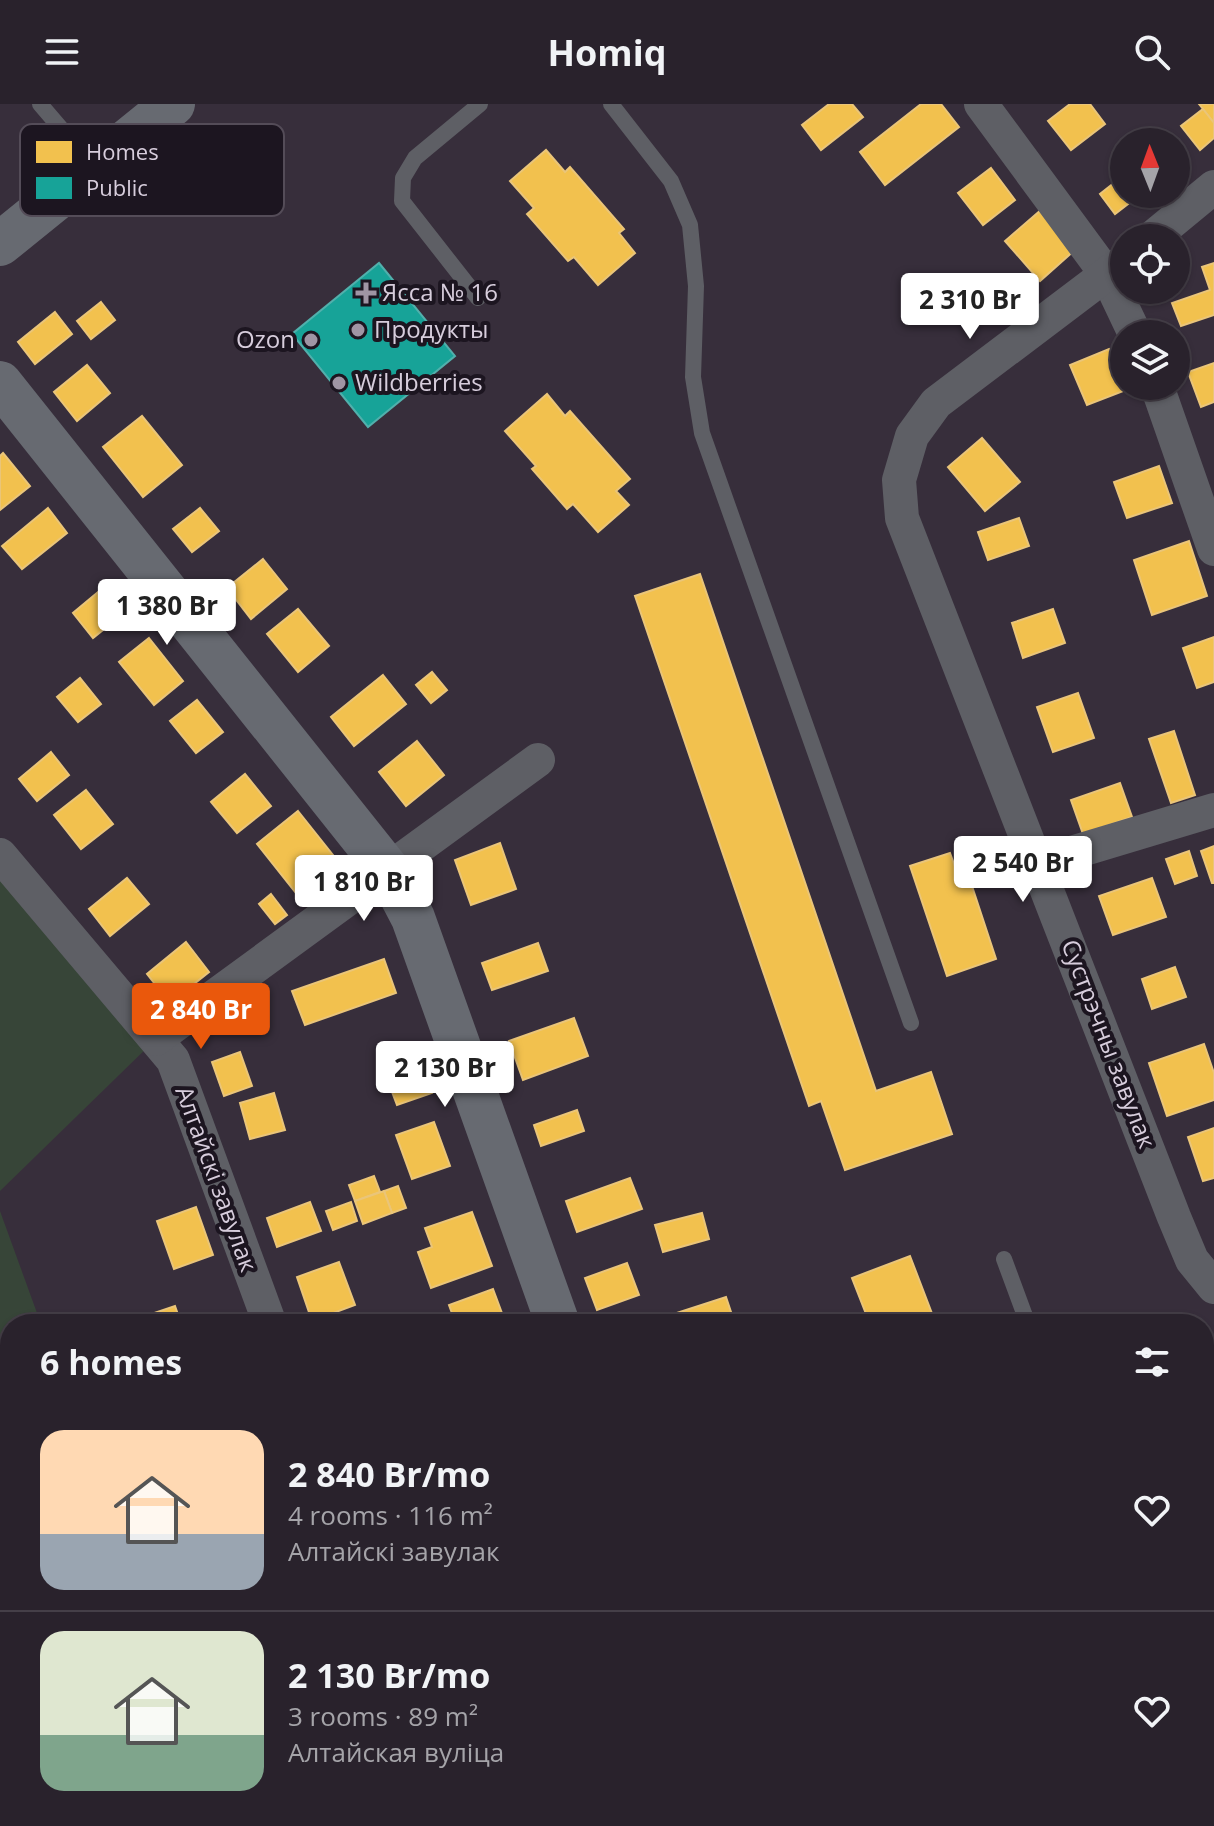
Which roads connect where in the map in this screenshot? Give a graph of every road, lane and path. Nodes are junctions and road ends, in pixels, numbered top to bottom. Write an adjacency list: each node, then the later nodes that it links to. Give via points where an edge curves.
1 (40, 104): 6 (lane)
2 (173, 104): 7 (main road)
3 (480, 104): 14 (lane, via 415,158 403,178 402,201)
4 (611, 104): 23 (lane, via 671,181 690,225 696,286 693,377 702,433)
5 (981, 104): 12 (street)
6 (57, 124)
7 (148, 124)
8 (1214, 187): 10 (street)
9 (35, 216): 11 (main road)
10 (1169, 224)
11 (0, 244)
12 (1110, 261)
13 (1110, 272): 21 (street, Сустрэчны завулак, via 936,403 912,436 899,480 902,518)
14 (478, 298)
15 (0, 383): 22 (main road)
16 (1162, 400): 17 (street)
17 (1214, 549)
18 (538, 760): 22 (street)
19 (1214, 810): 21 (street)
20 (0, 855): 24 (street, Алтайскі завулак)
21 (1038, 863): 26 (street, Сустрэчны завулак, via 1174,1217 1192,1260)
22 (388, 870): 24 (street); 28 (main road, via 413,918)
23 (911, 1023)
24 (156, 1039): 27 (street, Алтайскі завулак, via 173,1060)
25 (1004, 1259): 29 (lane)
26 (1214, 1287)
27 (266, 1314)
28 (554, 1314)
29 (1024, 1314)

